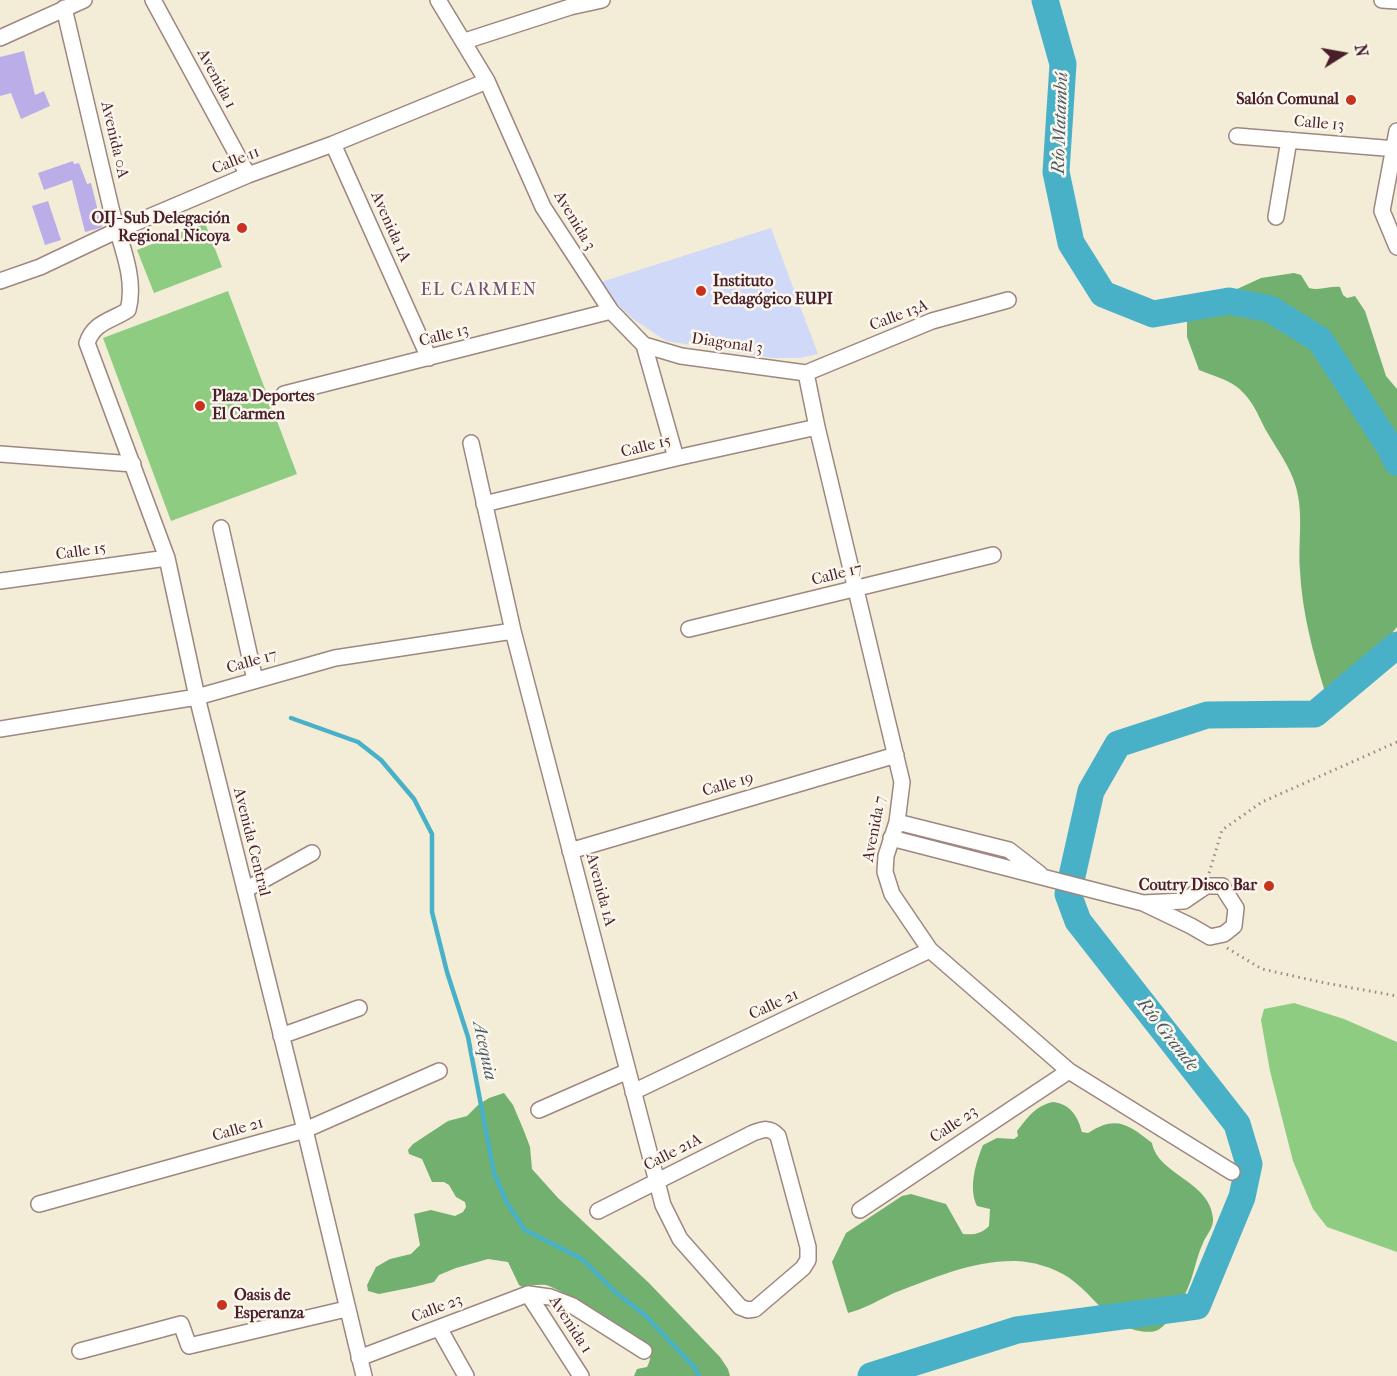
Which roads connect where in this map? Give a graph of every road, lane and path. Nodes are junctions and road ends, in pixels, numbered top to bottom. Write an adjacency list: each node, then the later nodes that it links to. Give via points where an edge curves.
1 (84, 0): 8 (street)
2 (153, 0): 17 (street, Avenida 1)
3 (438, 0): 10 (street, Avenida 3)
4 (602, 0): 7 (street)
5 (1382, 0): 6 (street)
6 (1397, 2)
7 (567, 4): 10 (street)
8 (64, 8): 9 (street); 19 (street, Avenida 0A)
9 (0, 38)
10 (465, 41): 11 (street, Avenida 3)
11 (487, 81): 15 (street, Calle 11); 23 (street, Avenida 3, via 543,207)
12 (1397, 131): 16 (street)
13 (1237, 136): 14 (street, Calle 13)
14 (1289, 140): 16 (street, Calle 13); 18 (street)
15 (333, 144): 17 (street, Calle 11); 26 (street, Avenida 1A)
16 (1395, 149): 20 (street, via 1382,211)
17 (248, 175): 19 (street, Calle 11)
18 (1276, 217)
19 (116, 231): 21 (street, Calle 11); 24 (street, Avenida 0A, via 132,296 128,310)
20 (1397, 247)
21 (0, 281)
22 (1008, 300): 27 (street, Calle 13A, via 932,321)
23 (612, 311): 25 (street, Avenida 3); 26 (street, Calle 13)
24 (97, 326): 33 (street, Avenida Central, via 87,342)
25 (644, 345): 27 (street, Diagonal 3, via 681,356); 32 (street, Avenida 3)
26 (429, 358): 28 (street, Calle 13)
27 (806, 373): 29 (street, Avenida 7)
28 (285, 394)
29 (817, 427): 32 (street, Calle 15); 39 (street, Avenida 7)
30 (471, 443): 34 (street, Avenida 1A)
31 (0, 454): 33 (street)
32 (676, 458): 34 (street, Calle 15)
33 (133, 464): 37 (street, Avenida Central)
34 (484, 504): 41 (street, Avenida 1A)
35 (220, 528): 42 (street)
36 (993, 555): 39 (street, Calle 17)
37 (166, 558): 38 (street, Calle 15); 43 (street, Avenida Central)
38 (0, 581)
39 (857, 589): 40 (street, Calle 17); 46 (street, Avenida 7)
40 (689, 629)
41 (513, 631): 42 (street, Calle 17, via 334,658); 49 (street, Avenida 1A)
42 (255, 680): 43 (street, Calle 17)
43 (196, 697): 44 (street, Calle 17); 53 (street, Avenida Central)
44 (0, 729)
45 (1397, 742): 52 (path, via 1262,802 1222,830)
46 (896, 755): 47 (street, Avenida 7, via 902,782); 49 (street, Calle 19)
47 (897, 822): 48 (street, Avenida 7); 51 (street, via 1009,850)
48 (891, 838): 51 (street); 56 (street, Avenida 7, via 885,873 892,894)
49 (570, 851): 61 (street, Avenida 1A)
50 (312, 853): 53 (street)
51 (1050, 879): 54 (street)
52 (1206, 886): 54 (street, via 1184,901); 55 (street, via 1222,886 1236,908 1234,926 1224,934)
53 (245, 890): 59 (street, Avenida Central)
54 (1143, 903): 55 (street)
55 (1210, 937): 57 (path, via 1262,969)
56 (930, 950): 62 (street, Avenida 7); 63 (street, Calle 21)
57 (1397, 996)
58 (359, 1008): 59 (street)
59 (281, 1036): 65 (street, Avenida Central)
60 (439, 1071): 65 (street, Calle 21)
61 (628, 1071): 63 (street, Avenida 1A); 64 (street)
62 (1069, 1071): 66 (street, Avenida 7); 69 (street, Calle 23)
63 (633, 1092): 67 (street, Avenida 1A)
64 (539, 1110)
65 (305, 1130): 68 (street, Calle 21); 72 (street, Avenida Central)
66 (1232, 1172)
67 (657, 1181): 70 (street, Calle 21A); 73 (street, Avenida 1A, via 663,1205 680,1239 740,1307); 73 (street, Calle 21A, via 753,1132 766,1128 778,1136 808,1247 808,1260)
68 (39, 1204)
69 (860, 1210)
70 (598, 1211)
71 (528, 1294): 74 (street, Calle 23); 76 (street, via 573,1306); 80 (street, Avenida 1)
72 (346, 1309): 75 (street, via 189,1346 181,1324); 77 (street, Avenida Central)
73 (755, 1309)
74 (439, 1328): 77 (street, Calle 23); 79 (street)
75 (80, 1351)
76 (644, 1351)
77 (359, 1358): 78 (street, Avenida Central)
78 (364, 1376)
79 (466, 1376)
80 (581, 1376)

